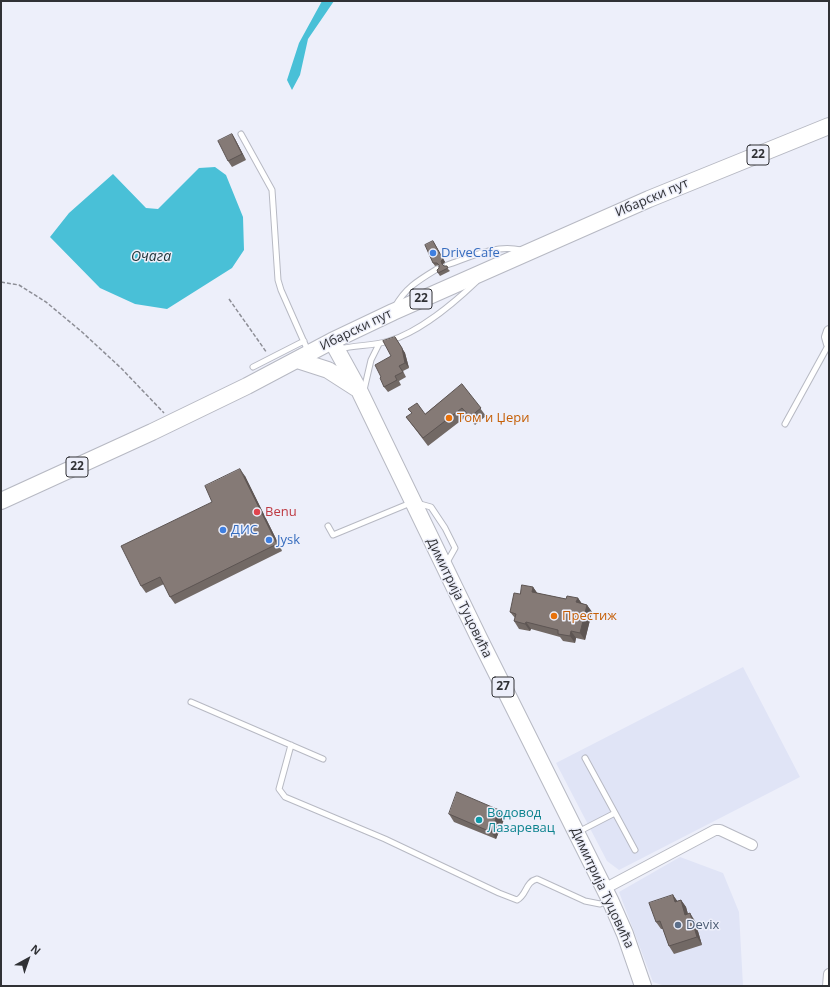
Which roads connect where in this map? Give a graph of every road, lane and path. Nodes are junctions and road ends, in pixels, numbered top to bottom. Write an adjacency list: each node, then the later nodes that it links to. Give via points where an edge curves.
1 (829, 126): 3 (main road, Ибарски пут / 22, via 649,199)
2 (241, 134): 14 (lane, via 272,190 278,280)
3 (530, 252): 4 (lane, via 493,249); 6 (main road, Ибарски пут / 22)
4 (447, 266)
5 (437, 269): 9 (lane, via 408,289 401,296)
6 (490, 269): 9 (main road, Ибарски пут / 22); 11 (lane, via 456,300 417,328)
7 (1, 282): 18 (path, via 19,285 46,302 121,368)
8 (229, 299): 15 (path)
9 (393, 312): 13 (main road, Ибарски пут / 22)
10 (829, 331): 12 (street)
11 (379, 344): 13 (lane, via 350,347); 17 (lane, via 371,360)
12 (829, 344): 19 (lane)
13 (335, 345): 14 (main road, Ибарски пут / 22); 17 (main road, Димитрија Туцовића / 27)
14 (303, 351): 15 (lane); 17 (main road); 18 (main road, Ибарски пут / 22, via 247,386)
15 (271, 358): 16 (lane)
16 (253, 367)
17 (361, 394): 21 (main road, Димитрија Туцовића / 27)
18 (172, 422): 20 (main road, Ибарски пут / 22)
19 (785, 424)
20 (1, 501)
21 (413, 502): 22 (lane, via 332,535); 28 (main road, Димитрија Туцовића / 27)
22 (328, 526)
23 (191, 702): 24 (lane)
24 (291, 745): 26 (lane); 31 (lane, via 279,789 285,797 385,839 517,900 523,896 530,882 537,880 585,902 600,904)
25 (585, 758): 27 (lane)
26 (323, 759)
27 (615, 813): 28 (lane); 30 (lane)
28 (576, 833): 31 (main road, Димитрија Туцовића / 27)
29 (752, 845): 31 (street, via 720,830 714,830)
30 (635, 850)
31 (607, 894): 33 (main road, Димитрија Туцовића / 27)
32 (829, 974): 34 (street)
33 (644, 986)
34 (828, 986)

